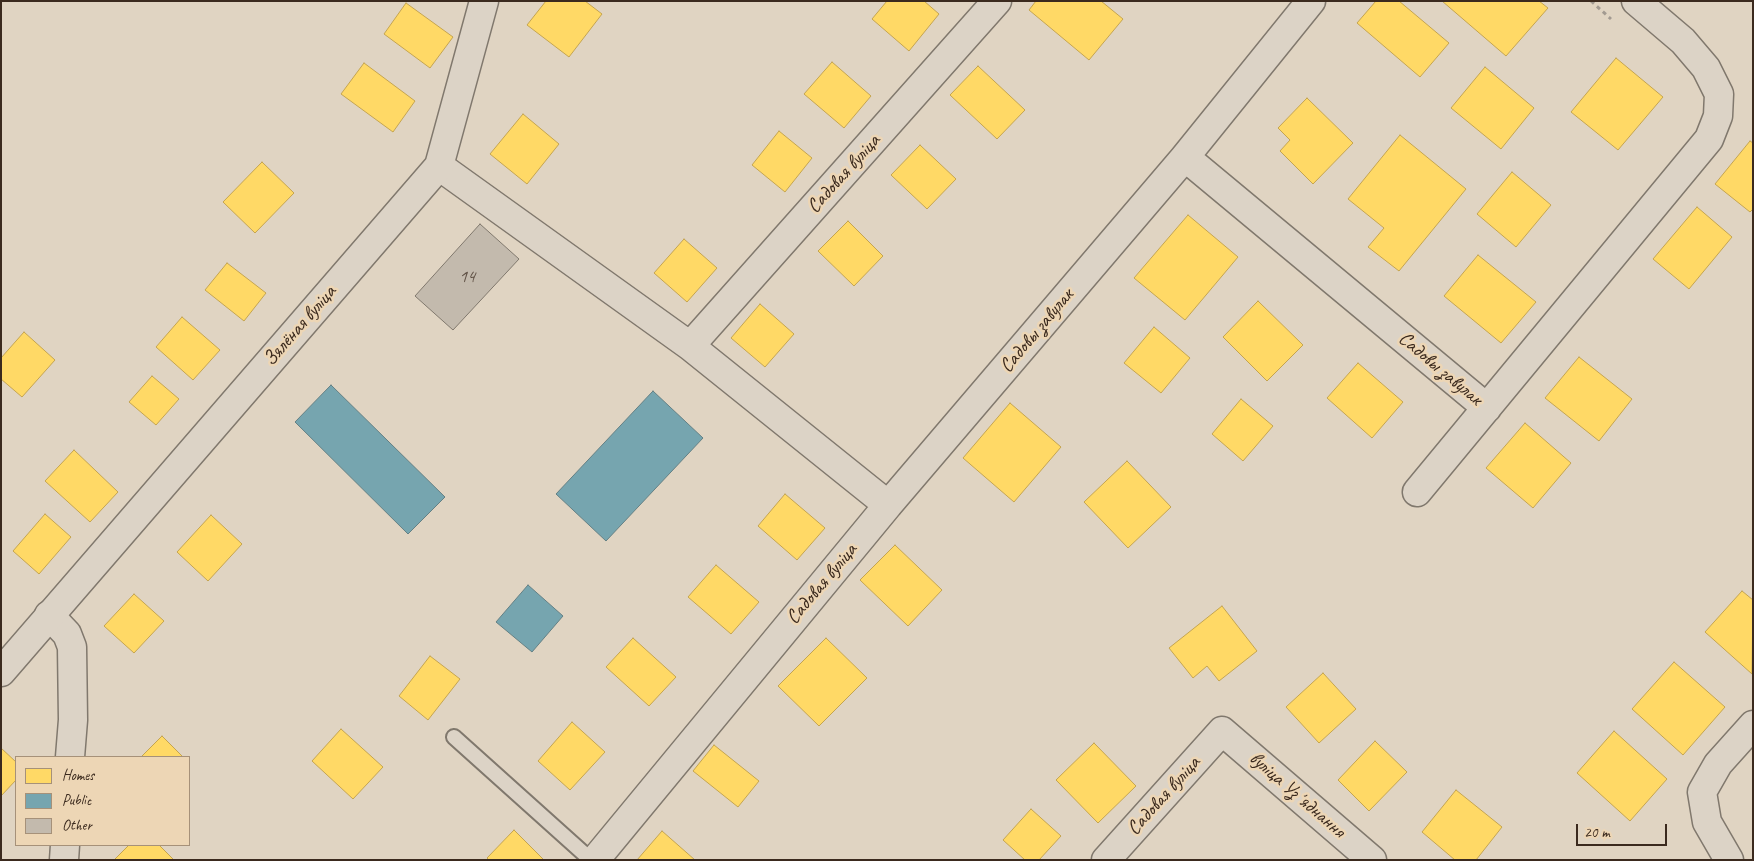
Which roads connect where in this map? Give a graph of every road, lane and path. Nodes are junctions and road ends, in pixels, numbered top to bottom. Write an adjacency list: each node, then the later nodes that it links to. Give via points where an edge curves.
1 (484, 1): 6 (street, Зялёная вуліца)
2 (997, 1): 7 (street, Садовая вуліца)
3 (1311, 1): 5 (street, Садовы завулак)
4 (1636, 1): 8 (street, via 1683,41 1706,68 1718,94 1718,116 1709,140)
5 (1185, 157): 8 (street, Садовы завулак); 10 (street, Садовы завулак)
6 (439, 166): 7 (street); 11 (street, Зялёная вуліца)
7 (690, 346): 10 (street)
8 (1487, 408): 9 (street)
9 (1417, 492)
10 (888, 505): 19 (street, Садовая вуліца)
11 (49, 615): 12 (street, Зялёная вуліца); 16 (street, via 67,634 72,647)
12 (1, 672)
13 (1753, 725): 22 (street, via 1718,764 1702,792 1707,822)
14 (1222, 732): 20 (street, Садовая вуліца); 21 (street, вуліца Узʼяднання)
15 (454, 737): 19 (lane)
16 (70, 756)
17 (64, 846): 18 (street)
18 (64, 860)
19 (593, 860)
20 (1106, 860)
21 (1372, 860)
22 (1729, 860)

